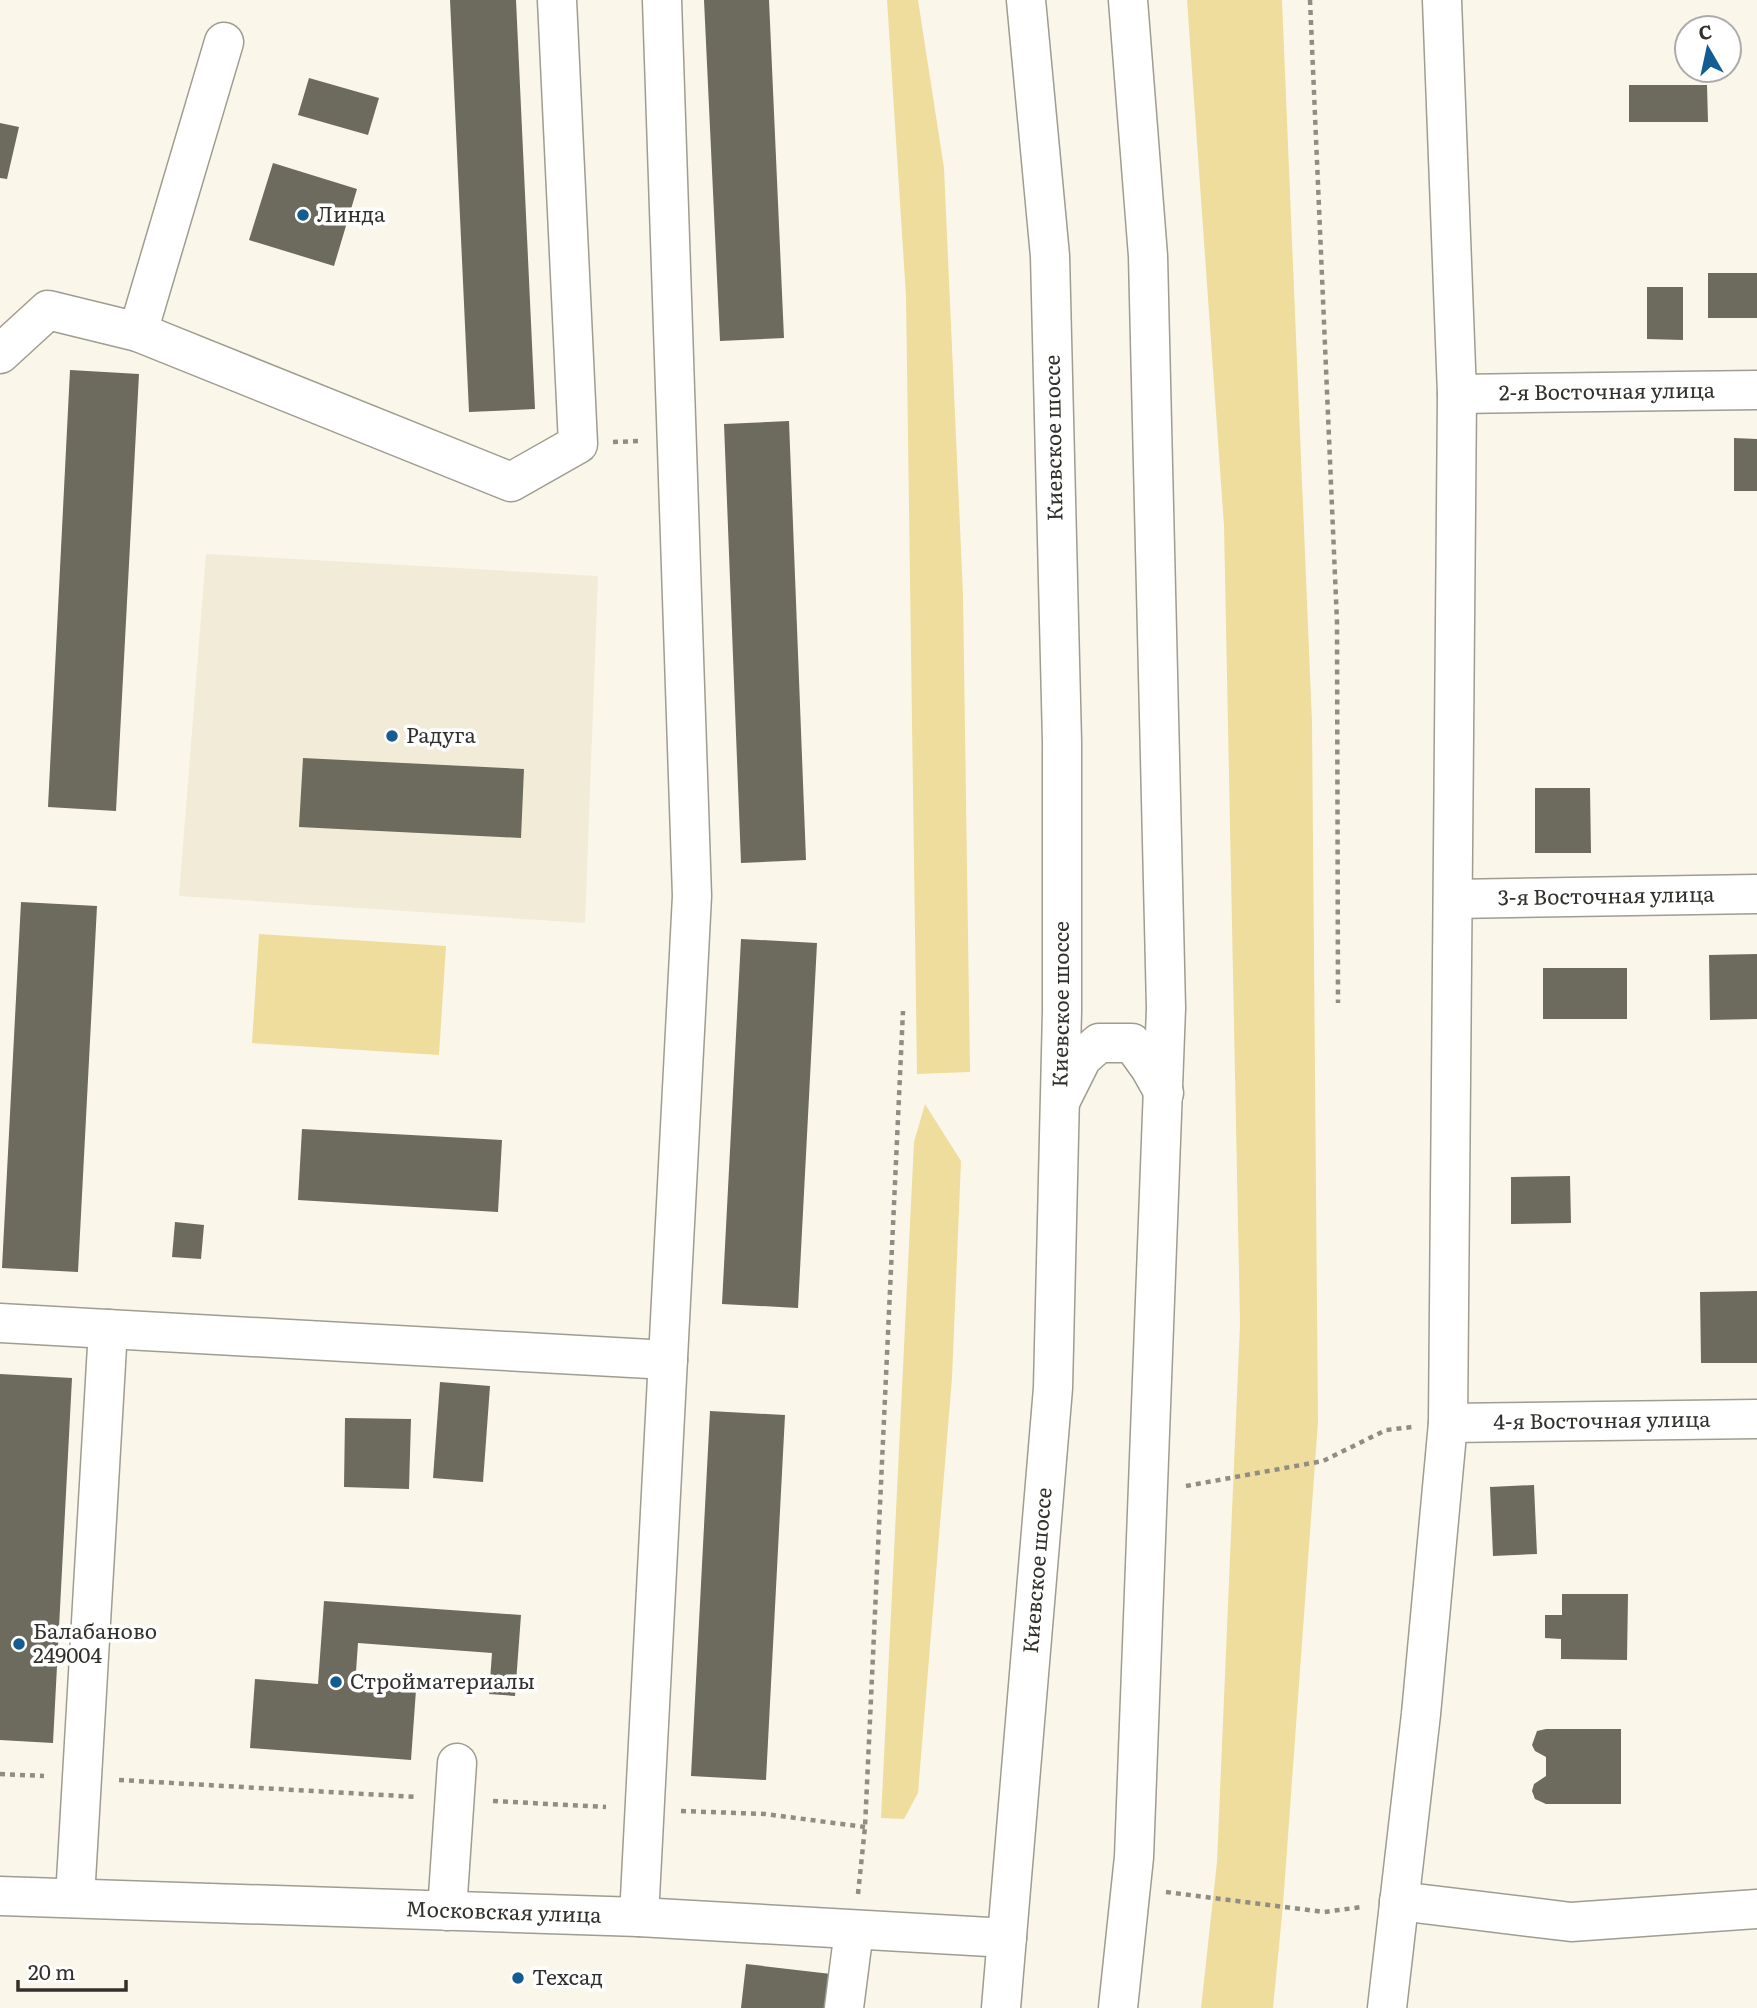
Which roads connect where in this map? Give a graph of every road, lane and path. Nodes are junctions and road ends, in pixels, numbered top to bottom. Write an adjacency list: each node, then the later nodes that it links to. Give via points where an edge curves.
1 (557, 0): 13 (main road)
2 (662, 0): 12 (main road)
3 (1026, 0): 19 (main road, Киевское шоссе, via 1050,257 1062,755)
4 (1128, 0): 18 (main road, via 1148,256 1166,1008)
5 (1310, 0): 16 (path, via 1336,622)
6 (1442, 0): 11 (main road)
7 (223, 42): 8 (main road)
8 (138, 332): 9 (main road, via 48,310); 13 (main road, via 511,482)
9 (0, 354)
10 (1757, 390): 11 (main road, 2-я Восточная улица)
11 (1458, 394): 15 (main road)
12 (677, 439): 13 (path); 22 (main road, via 692,896)
13 (578, 444)
14 (1757, 894): 15 (main road, 3-я Восточная улица)
15 (1454, 899): 24 (main road)
16 (1338, 1003)
17 (903, 1011): 34 (path, via 865,1828)
18 (1164, 1093): 19 (main road, via 1132,1043 1099,1044 1083,1058); 38 (main road, via 1134,1857)
19 (1060, 1101): 35 (main road, Киевское шоссе, via 1053,1388)
20 (0, 1323): 21 (main road)
21 (108, 1329): 22 (main road); 29 (main road)
22 (668, 1360): 33 (main road)
23 (1757, 1419): 24 (main road, 4-я Восточная улица)
24 (1448, 1423): 25 (path, via 1386,1430 1323,1461); 30 (main road)
25 (1174, 1488)
26 (457, 1763): 32 (main road)
27 (1165, 1891): 30 (path, via 1324,1913)
28 (0, 1896): 29 (main road, Московская улица)
29 (75, 1898): 32 (main road, Московская улица)
30 (1399, 1901): 31 (main road, via 1571,1922); 39 (main road)
31 (1757, 1909)
32 (447, 1911): 33 (main road, Московская улица)
33 (639, 1917): 34 (main road, Московская улица)
34 (854, 1930): 35 (main road, Московская улица); 36 (main road)
35 (1007, 1938): 37 (main road, Киевское шоссе)
36 (844, 2008)
37 (1001, 2008)
38 (1118, 2008)
39 (1387, 2008)

